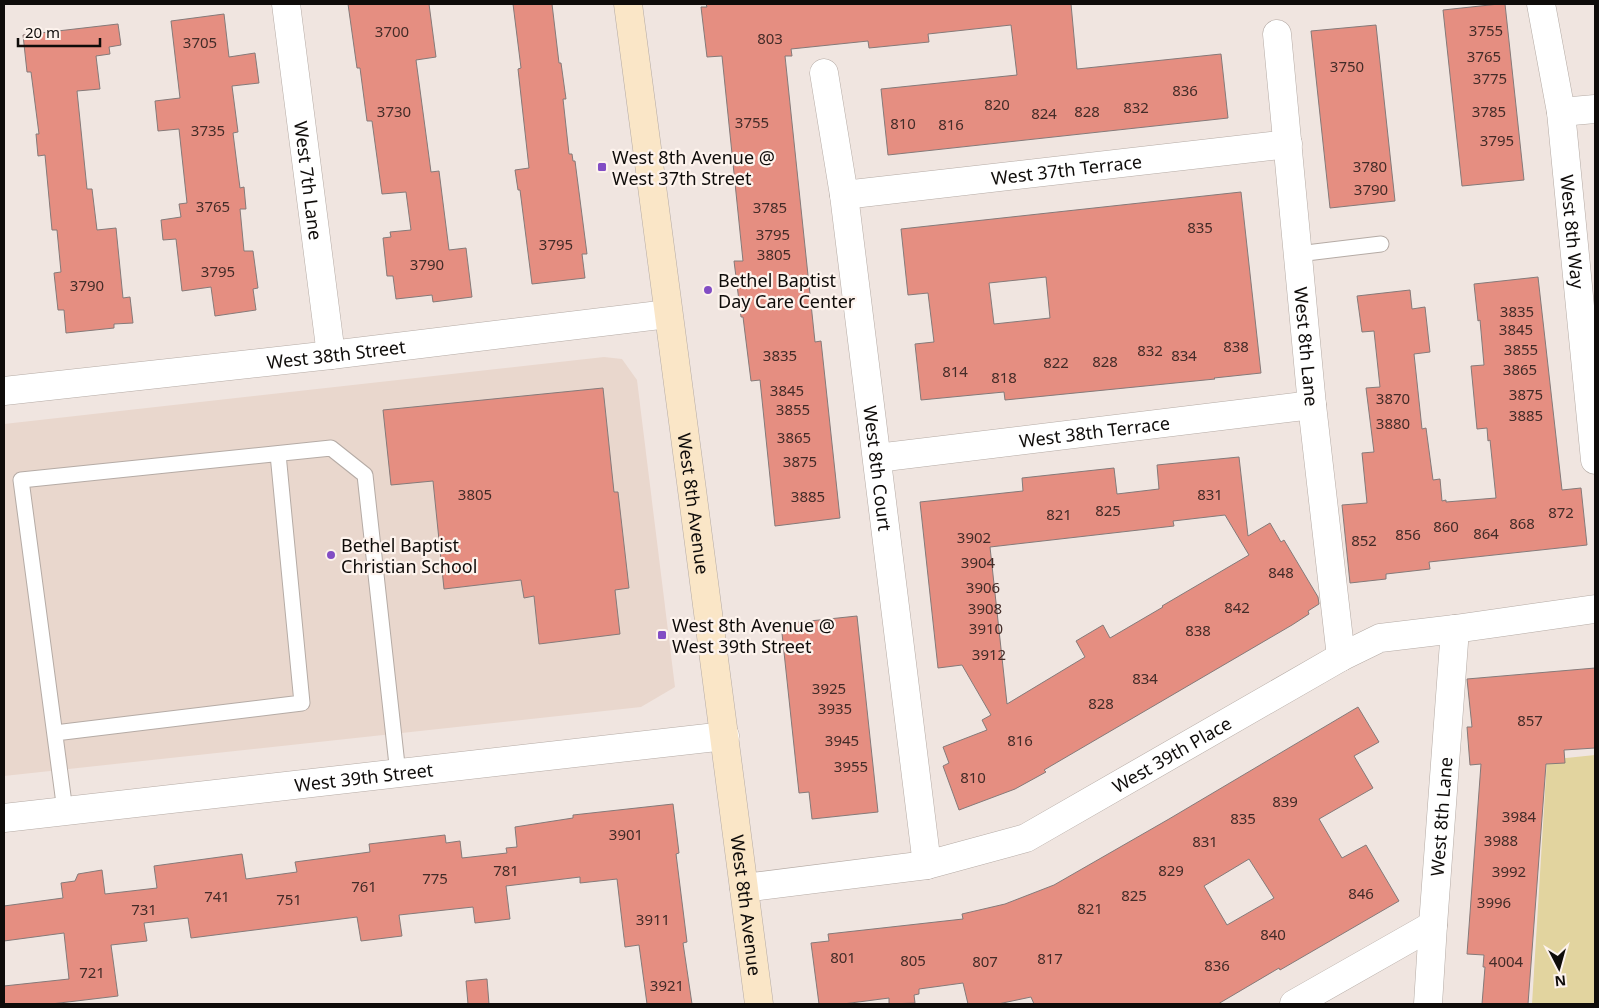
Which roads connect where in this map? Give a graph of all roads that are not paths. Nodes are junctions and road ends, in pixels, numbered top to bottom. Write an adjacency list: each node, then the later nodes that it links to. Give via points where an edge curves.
1 (286, 4): 13 (street, West 7th Lane)
2 (628, 4): 12 (street, West 8th Avenue)
3 (1541, 4): 7 (street, West 8th Way)
4 (1277, 34): 8 (street, West 8th Lane)
5 (824, 73): 9 (street, West 8th Court)
6 (1595, 109): 7 (street)
7 (1561, 112): 18 (street, West 8th Way)
8 (1288, 144): 9 (street, West 37th Terrace); 11 (street, West 8th Lane)
9 (844, 195): 17 (street, West 8th Court)
10 (1381, 244): 11 (lane)
11 (1298, 254): 15 (street, West 8th Lane)
12 (668, 314): 13 (street, West 38th Street); 23 (street, West 8th Avenue)
13 (331, 356): 14 (street, West 38th Street)
14 (4, 391)
15 (1312, 405): 17 (street, West 38th Terrace); 21 (street, West 8th Lane)
16 (278, 454): 22 (lane, via 302,703); 22 (lane, via 21,480); 24 (lane, via 331,448 364,475)
17 (877, 458): 27 (street, West 8th Court)
18 (1595, 460)
19 (1595, 609): 20 (street, West 39th Place)
20 (1456, 629): 21 (street, West 39th Place, via 1380,638); 29 (street, West 8th Lane)
21 (1341, 657): 27 (street, West 39th Place, via 1026,838)
22 (54, 733): 25 (lane)
23 (725, 736): 24 (street, West 39th Street); 28 (street, West 8th Avenue)
24 (398, 774): 25 (street, West 39th Street)
25 (65, 811): 26 (street, West 39th Street)
26 (4, 818)
27 (927, 865): 28 (street, West 39th Place)
28 (744, 888): 30 (street, West 8th Avenue)
29 (1433, 925): 31 (street); 32 (street, West 8th Lane)
30 (759, 1004)
31 (1294, 1004)
32 (1428, 1004)

